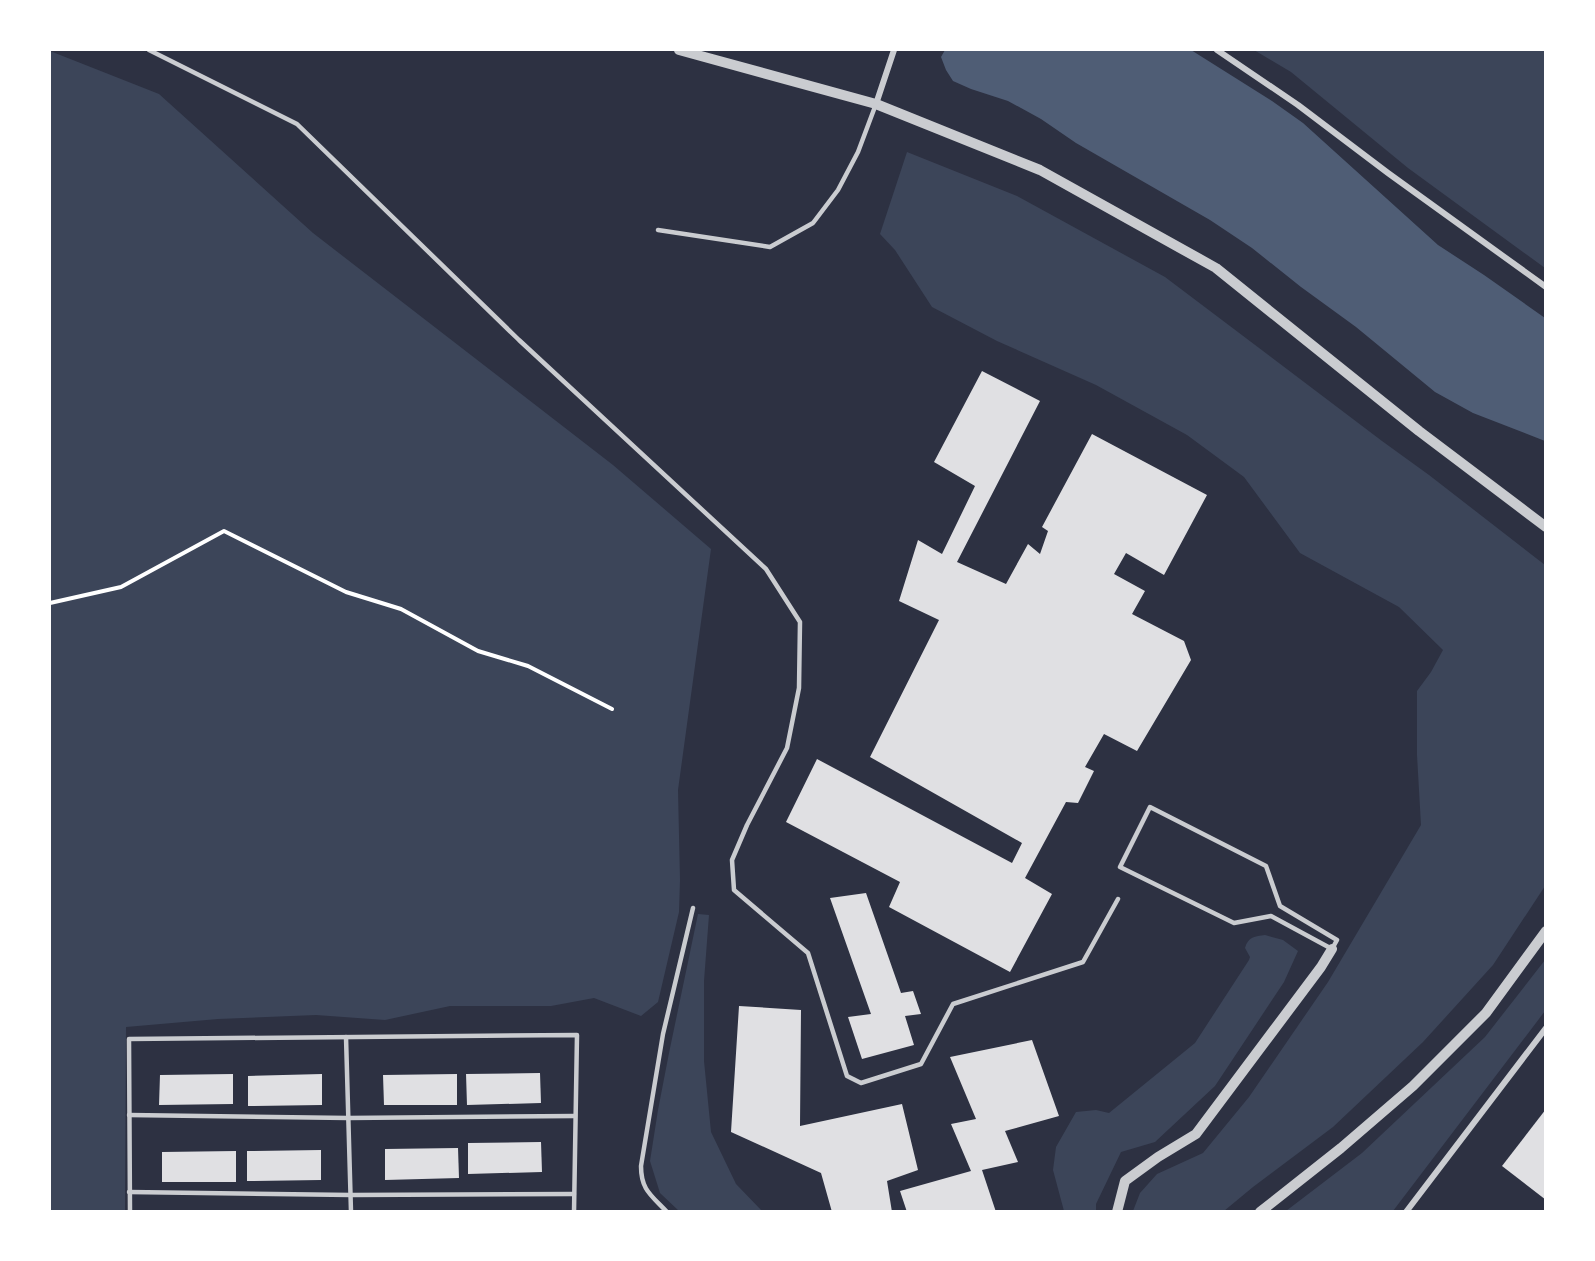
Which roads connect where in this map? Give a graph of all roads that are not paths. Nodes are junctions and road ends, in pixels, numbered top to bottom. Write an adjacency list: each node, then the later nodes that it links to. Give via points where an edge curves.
1 (149, 50): 9 (lane, via 297,124 519,340 766,569 800,622 799,688 787,748 732,860 734,890 808,953 846,1076 861,1083 921,1064 953,1004 1083,962)
2 (679, 50): 5 (street)
3 (894, 50): 5 (street)
4 (1217, 50): 7 (street, via 1298,105)
5 (876, 104): 6 (lane, via 838,190 813,223 770,247); 8 (street, via 1040,170 1216,268)
6 (658, 230)
7 (1545, 288)
8 (1545, 527)
9 (1118, 899)
10 (693, 908): 24 (lane, via 663,1034 641,1166 646,1190)
11 (1545, 931): 26 (street, via 1486,1013 1413,1086)
12 (1332, 949): 12 (lane, via 1271,916 1234,923 1120,867 1150,807 1266,866 1280,906 1337,940); 25 (street, via 1196,1134 1125,1181)
13 (1545, 1028): 27 (street)
14 (346, 1037): 15 (lane, via 129,1039); 16 (lane, via 577,1035); 17 (lane)
15 (129, 1115): 17 (lane); 18 (lane)
16 (575, 1116): 17 (lane); 19 (lane)
17 (348, 1118): 20 (lane)
18 (129, 1192): 20 (lane); 21 (lane)
19 (574, 1194): 20 (lane); 23 (lane)
20 (351, 1195): 22 (lane)
21 (130, 1212)
22 (351, 1212)
23 (574, 1212)
24 (667, 1212)
25 (1117, 1212)
26 (1260, 1212)
27 (1406, 1212)

